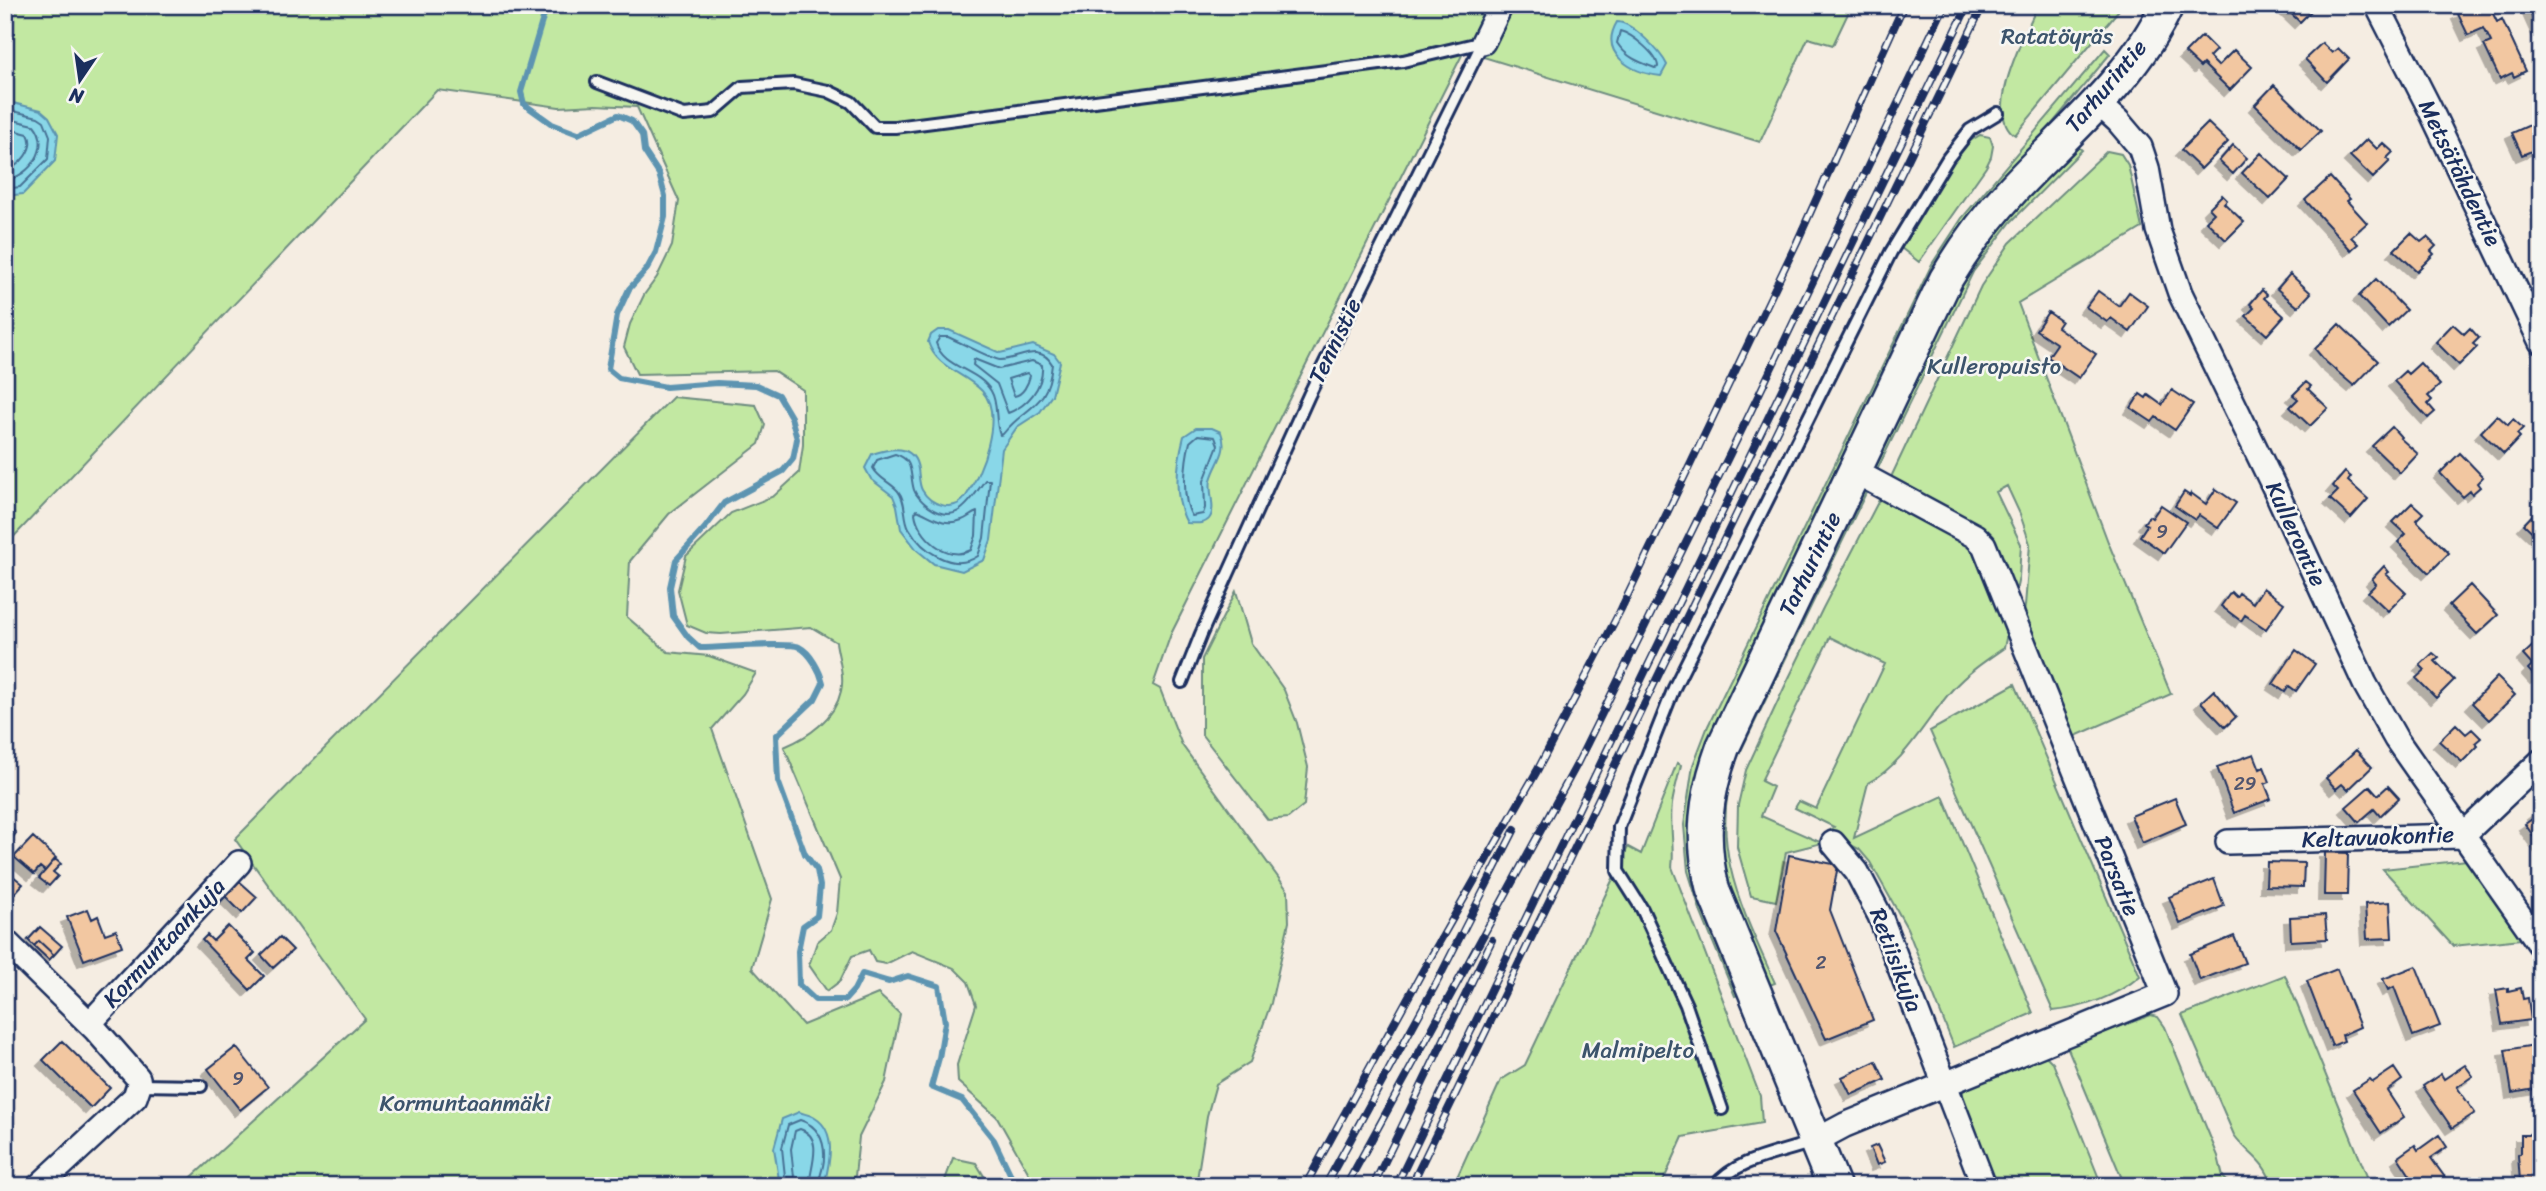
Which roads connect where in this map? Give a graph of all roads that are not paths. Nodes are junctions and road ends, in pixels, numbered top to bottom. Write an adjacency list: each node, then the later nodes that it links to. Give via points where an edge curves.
1 (1501, 5): 4 (street, Tennistie)
2 (2167, 5): 6 (street, Tarhurintie, via 2130,64)
3 (2377, 5): 8 (street, Metsätähdentie)
4 (1483, 42): 5 (lane, via 1403,61 895,127 875,127 852,102 794,83 742,88 713,112 684,115); 10 (lane, Tennistie, via 1308,395)
5 (597, 82)
6 (2097, 102): 9 (street, Tarhurintie, via 1969,241 1946,279); 12 (street, Kullerontie, via 2140,147 2158,230 2180,293 2365,684)
7 (1998, 113): 22 (lane, via 1970,130 1955,149 1892,252 1674,688 1619,827 1618,871 1642,909 1686,1005)
8 (2541, 342)
9 (1854, 471): 20 (street, Parsatie, via 1984,545 2165,993); 23 (street, Tarhurintie, via 1723,747 1704,824 1713,890)
10 (1182, 682)
11 (2541, 761): 12 (street, Keltavuokontie)
12 (2462, 836): 13 (street, Keltavuokontie); 17 (street, Kullerontie)
13 (2228, 842)
14 (1832, 843): 20 (street, Retiisikuja, via 1857,872 1880,916)
15 (239, 863): 18 (street, Kormuntaankuja)
16 (5, 941): 18 (street)
17 (2541, 946)
18 (90, 1023): 19 (street, via 135,1073)
19 (139, 1085): 21 (lane); 24 (street, via 135,1097)
20 (1944, 1085): 23 (street, Parsatie); 27 (street, Retiisikuja)
21 (201, 1086)
22 (1722, 1109)
23 (1815, 1141): 25 (lane, via 1740,1165); 26 (street, Tarhurintie)
24 (38, 1186)
25 (1715, 1186)
26 (1834, 1186)
27 (1984, 1186)

